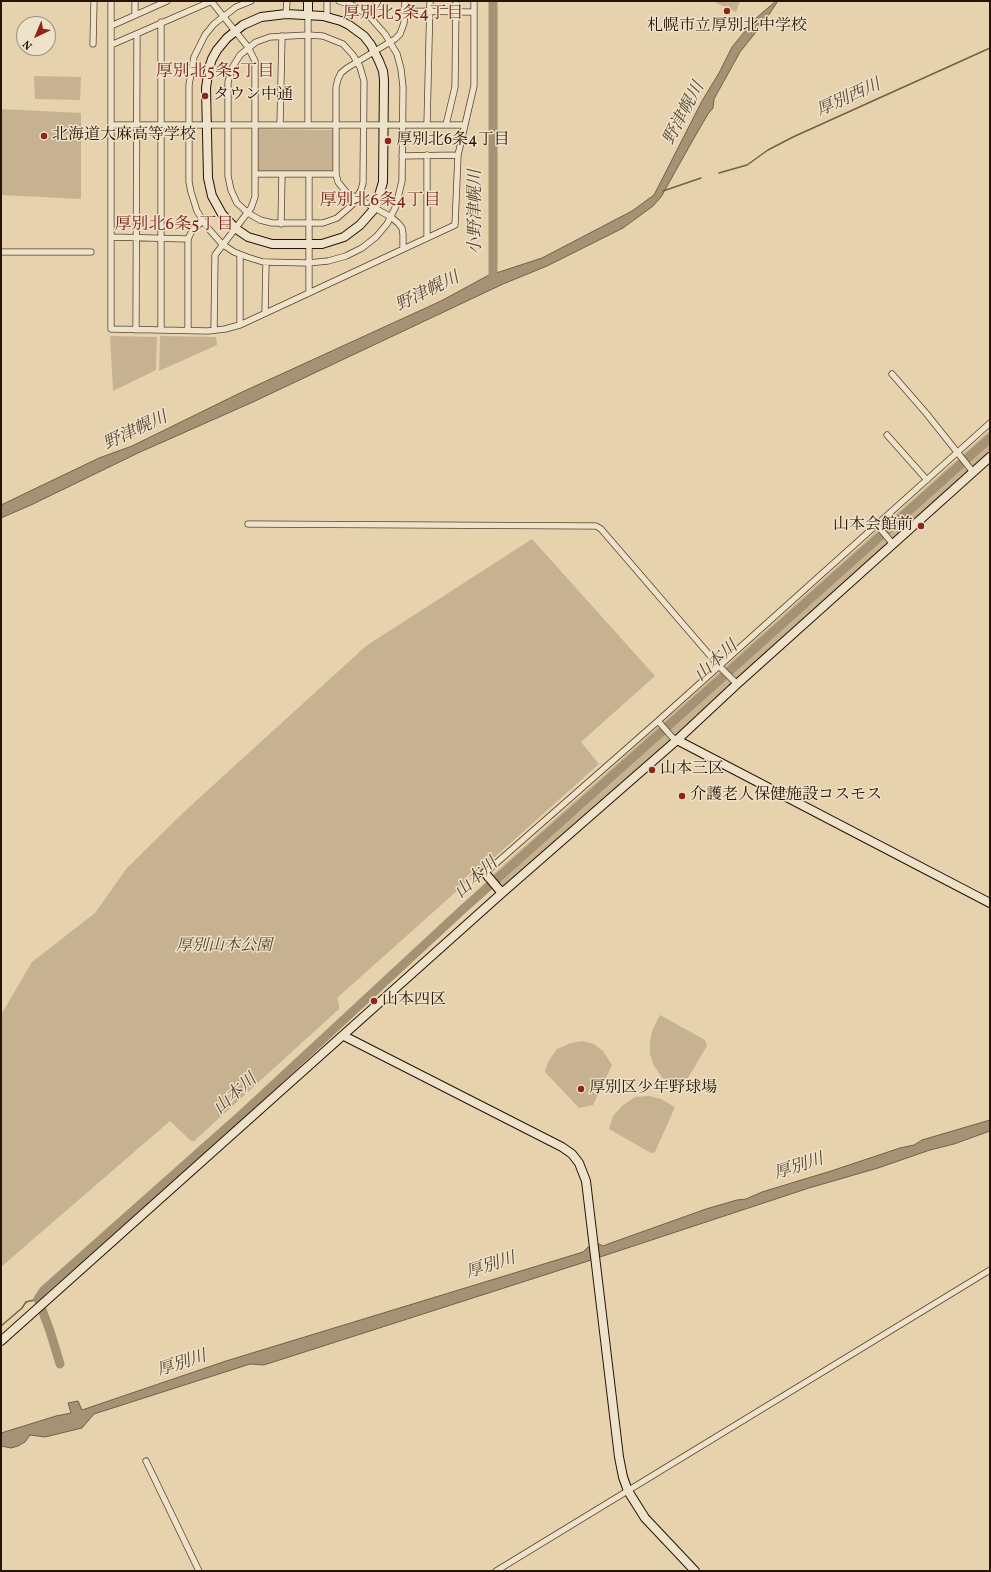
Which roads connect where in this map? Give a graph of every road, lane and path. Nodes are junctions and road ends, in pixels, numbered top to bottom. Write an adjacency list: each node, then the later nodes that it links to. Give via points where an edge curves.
1 (94, 1): 35 (street)
2 (111, 1): 29 (street)
3 (135, 1): 24 (street)
4 (167, 1): 16 (street)
5 (211, 1): 25 (street); 28 (street)
6 (251, 1): 25 (street)
7 (287, 1): 22 (street)
8 (308, 1): 23 (street)
9 (327, 1): 27 (street)
10 (339, 1): 17 (street)
11 (378, 1): 26 (street)
12 (405, 1): 18 (street)
13 (430, 1): 19 (street)
14 (456, 1): 20 (street)
15 (474, 1): 21 (street)
16 (160, 3): 24 (street)
17 (352, 3): 26 (street)
18 (405, 11): 19 (street); 34 (street, via 403,28)
19 (430, 12): 20 (street); 53 (street)
20 (456, 12): 21 (street); 54 (street, via 455,87)
21 (474, 12): 55 (street, via 474,86)
22 (286, 14): 23 (street); 30 (street, via 252,20)
23 (308, 14): 27 (street); 32 (street)
24 (135, 15): 29 (street)
25 (223, 16): 30 (street); 40 (street, via 205,36 194,57 189,85)
26 (369, 16): 34 (street)
27 (328, 17): 38 (street, via 356,30 364,36)
28 (161, 22): 31 (street); 45 (street)
29 (111, 26): 36 (street)
30 (234, 31): 37 (street); 41 (street, via 217,50 209,68 206,88)
31 (137, 34): 36 (street); 44 (street)
32 (308, 35): 33 (street); 39 (street, via 323,36 337,41); 48 (street)
33 (282, 36): 37 (street, via 262,39); 47 (street)
34 (390, 42): 38 (street); 52 (street, via 402,70)
35 (93, 44)
36 (111, 45): 43 (street)
37 (248, 47): 42 (street, via 236,61 230,74); 46 (street, via 255,61)
38 (374, 51): 39 (street); 51 (street, via 383,76)
39 (357, 62): 49 (street, via 340,73); 50 (street, via 364,81)
40 (188, 124): 41 (street); 45 (street); 67 (street, via 189,182 194,203)
41 (207, 124): 42 (street); 70 (street, via 208,178 212,196 222,214)
42 (228, 124): 46 (street); 65 (street, via 229,183 237,203)
43 (111, 125): 44 (street); 71 (street)
44 (137, 125): 45 (street); 72 (street)
45 (161, 125): 73 (street)
46 (254, 125): 47 (street); 59 (street)
47 (280, 125): 48 (street)
48 (308, 125): 49 (street)
49 (336, 125): 50 (street); 62 (street)
50 (364, 125): 51 (street); 63 (street, via 363,177)
51 (383, 125): 52 (street); 64 (street, via 383,182)
52 (403, 125): 53 (street); 58 (street)
53 (427, 125): 54 (street)
54 (446, 125): 55 (street)
55 (465, 125): 57 (street)
56 (428, 155): 57 (street); 58 (street); 74 (street)
57 (458, 155): 74 (street, via 456,225)
58 (402, 156): 66 (street, via 401,190)
59 (255, 174): 60 (street); 65 (street, via 254,204)
60 (282, 174): 61 (street); 68 (street)
61 (309, 174): 62 (street); 69 (street)
62 (336, 174): 63 (street, via 342,188)
63 (357, 198): 64 (street); 69 (street, via 348,210 337,218)
64 (375, 208): 66 (street); 77 (street, via 360,225 344,237 322,244)
65 (248, 213): 68 (street, via 260,220); 70 (street)
66 (391, 217): 78 (street, via 402,228); 83 (street, via 378,234 362,248 336,260)
67 (203, 221): 75 (street, via 193,229); 76 (street)
68 (281, 224): 69 (street)
69 (309, 224): 77 (street)
70 (235, 228): 76 (street); 77 (street, via 248,237 264,242)
71 (111, 237): 72 (street); 87 (street, via 111,329)
72 (136, 238): 73 (street); 87 (street)
73 (161, 238): 75 (street); 88 (street)
74 (427, 238): 78 (street)
75 (188, 239): 89 (street)
76 (222, 244): 81 (street); 90 (street, via 214,255)
77 (308, 244): 83 (street)
78 (403, 249): 84 (street)
79 (1, 252): 80 (street)
80 (91, 252)
81 (240, 255): 82 (street); 86 (street)
82 (266, 262): 83 (street); 85 (street)
83 (308, 263): 84 (street)
84 (309, 293): 85 (street)
85 (265, 313): 86 (street)
86 (240, 325): 90 (street)
87 (136, 330): 88 (street)
88 (161, 330): 89 (street)
89 (188, 330): 90 (street)
90 (214, 330)
91 (892, 374): 94 (street)
92 (990, 423): 94 (street)
93 (887, 435): 97 (street)
94 (958, 454): 96 (street); 97 (street)
95 (990, 457): 96 (street)
96 (973, 472): 100 (street)
97 (927, 480): 99 (street)
98 (248, 524): 101 (street, via 596,526 601,528)
99 (878, 526): 100 (street); 101 (street)
100 (893, 544): 102 (street)
101 (720, 667): 102 (street); 103 (street)
102 (737, 684): 104 (street)
103 (659, 723): 104 (street); 105 (street)
104 (677, 740): 106 (street); 107 (street)
105 (486, 875): 106 (street)
106 (502, 893): 108 (street)
107 (990, 903)
108 (344, 1036): 110 (street); 112 (street, via 562,1147 579,1163 586,1181 619,1457)
109 (990, 1270): 112 (street)
110 (1, 1341)
111 (146, 1461): 113 (street)
112 (628, 1491): 114 (street); 115 (street, via 645,1518)
113 (199, 1571)
114 (496, 1571)
115 (695, 1571)

